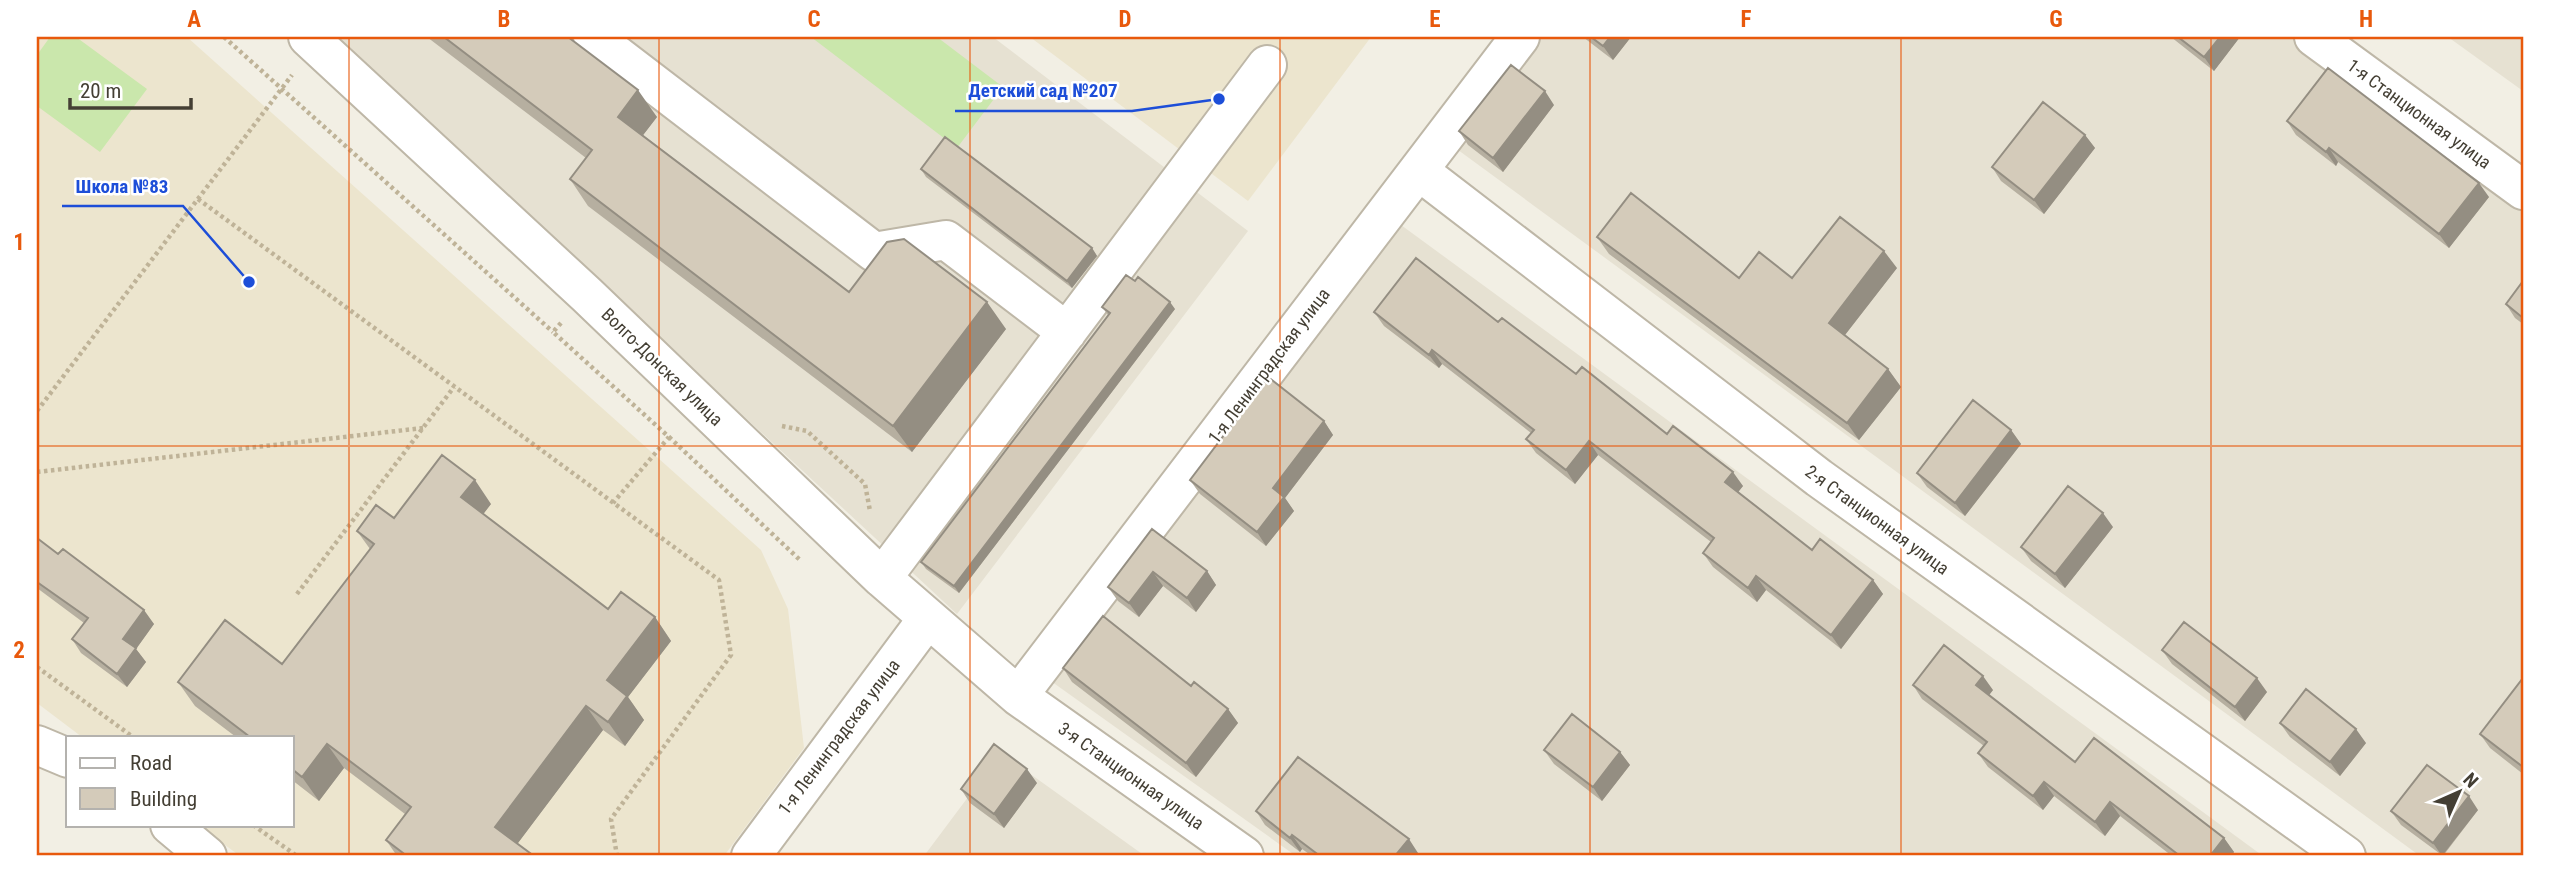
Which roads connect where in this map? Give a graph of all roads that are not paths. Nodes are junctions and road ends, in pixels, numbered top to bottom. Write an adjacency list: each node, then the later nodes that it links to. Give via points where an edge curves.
1 (593, 37): 8 (street, via 874,251 946,240)
2 (1520, 37): 6 (street, 1-я Ленинградская улица)
3 (312, 40): 9 (street, Волго-Донская улица, via 587,295)
4 (2329, 41): 7 (street, 1-я Станционная улица)
5 (1266, 65): 8 (street)
6 (1419, 171): 11 (street, 1-я Ленинградская улица); 18 (street, 2-я Станционная улица, via 1819,478)
7 (2523, 190)
8 (1067, 332): 9 (street)
9 (881, 578): 10 (street, Волго-Донская улица)
10 (928, 618): 11 (street, Волго-Донская улица); 16 (street, 1-я Ленинградская улица)
11 (1018, 696): 17 (street, 3-я Станционная улица)
12 (37, 745): 13 (street)
13 (66, 757)
14 (171, 826): 15 (street)
15 (207, 856)
16 (751, 856)
17 (1244, 856)
18 (2346, 856)

